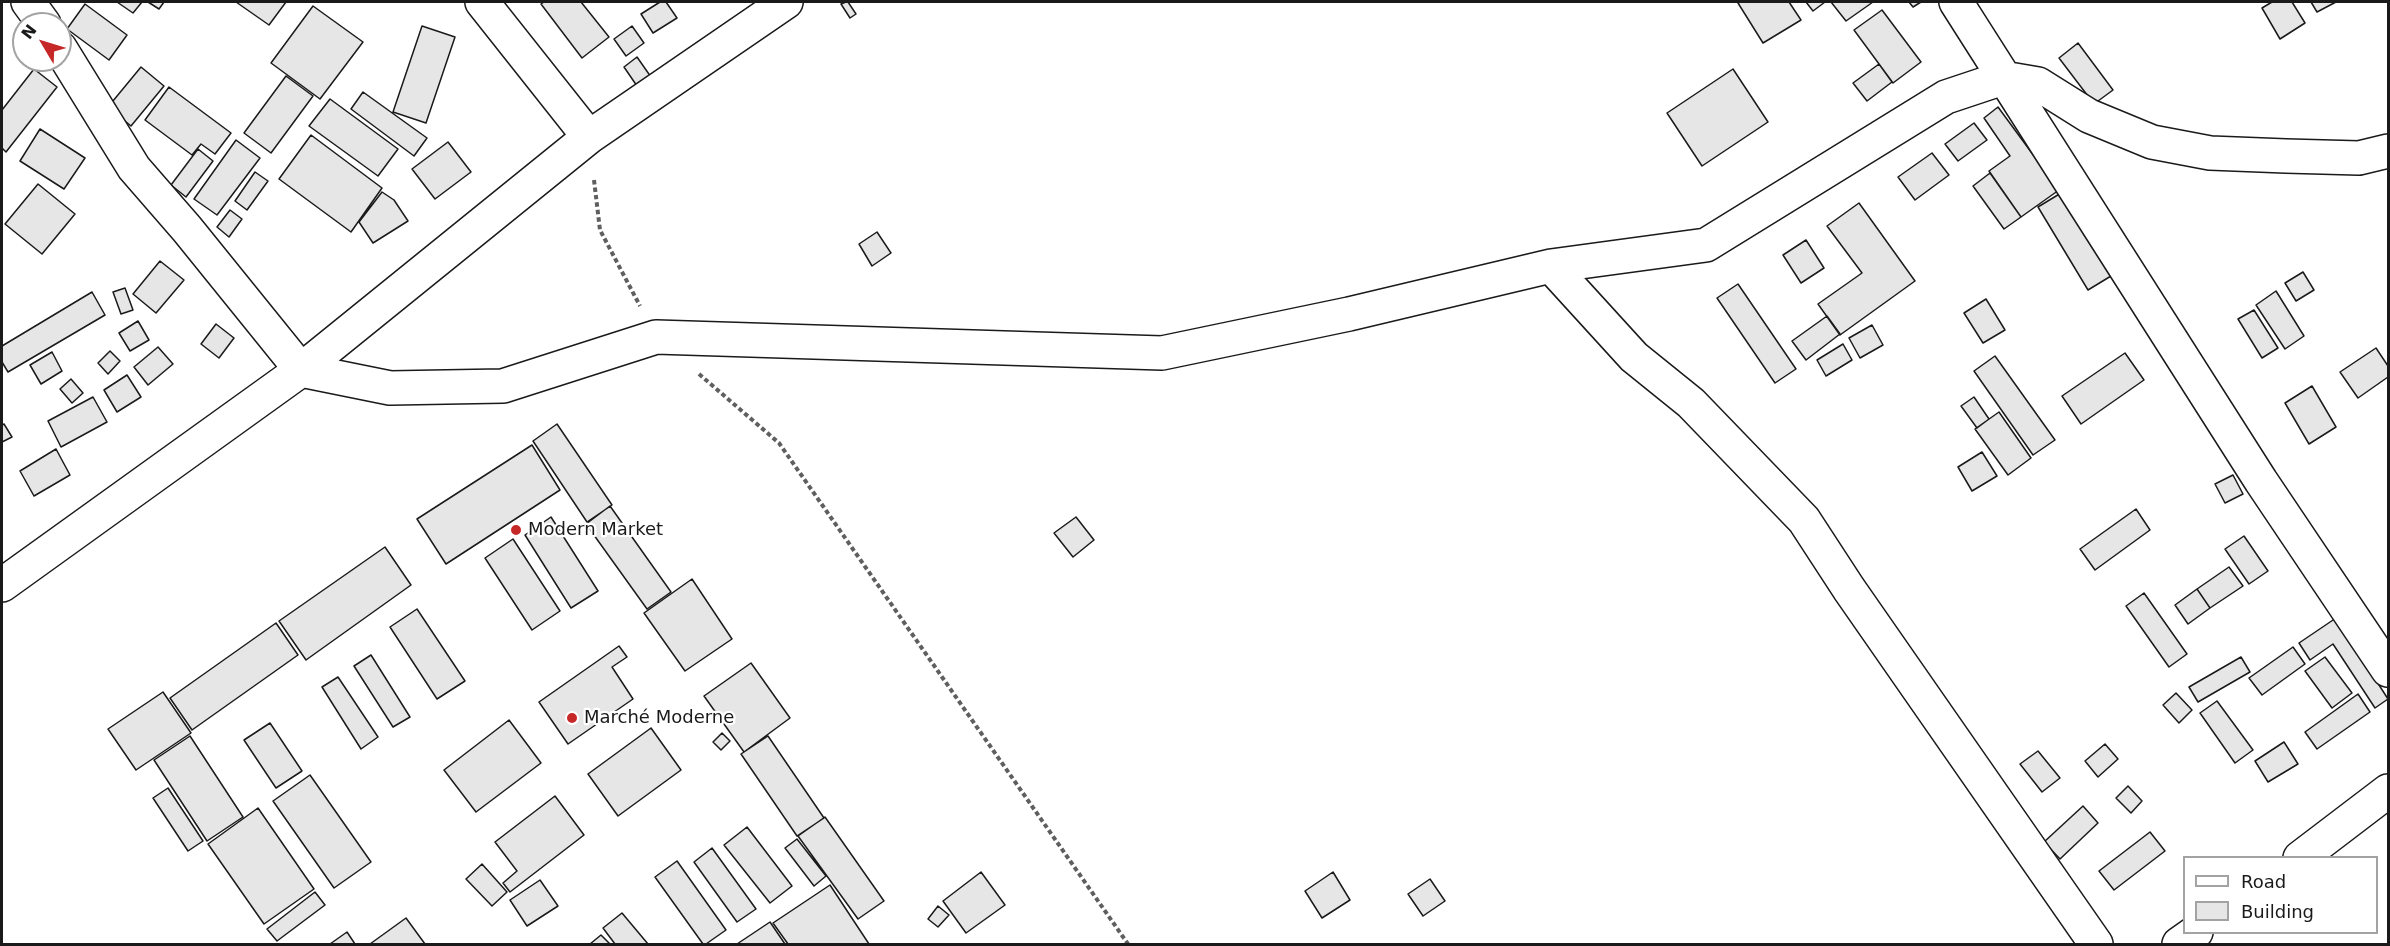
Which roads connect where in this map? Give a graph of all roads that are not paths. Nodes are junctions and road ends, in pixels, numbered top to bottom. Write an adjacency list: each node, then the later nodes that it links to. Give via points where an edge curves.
1 (482, 2): 6 (street)
2 (786, 2): 6 (street)
3 (1956, 2): 5 (street)
4 (72, 67): 9 (street, via 134,168)
5 (2003, 78): 7 (street, via 2038,84 2089,116 2152,142 2210,153 2359,158); 8 (street, via 1946,97 1706,245); 11 (street, via 2261,481)
6 (589, 137): 9 (street)
7 (2388, 151)
8 (1551, 267): 9 (street, via 1162,353 656,337 503,386 390,388); 15 (street, via 1634,357 1691,403 1804,520)
9 (301, 370): 10 (street)
10 (2, 585)
11 (2388, 670)
12 (2388, 791): 13 (street)
13 (2303, 856)
14 (2195, 934): 16 (street)
15 (2097, 945)
16 (2179, 945)

